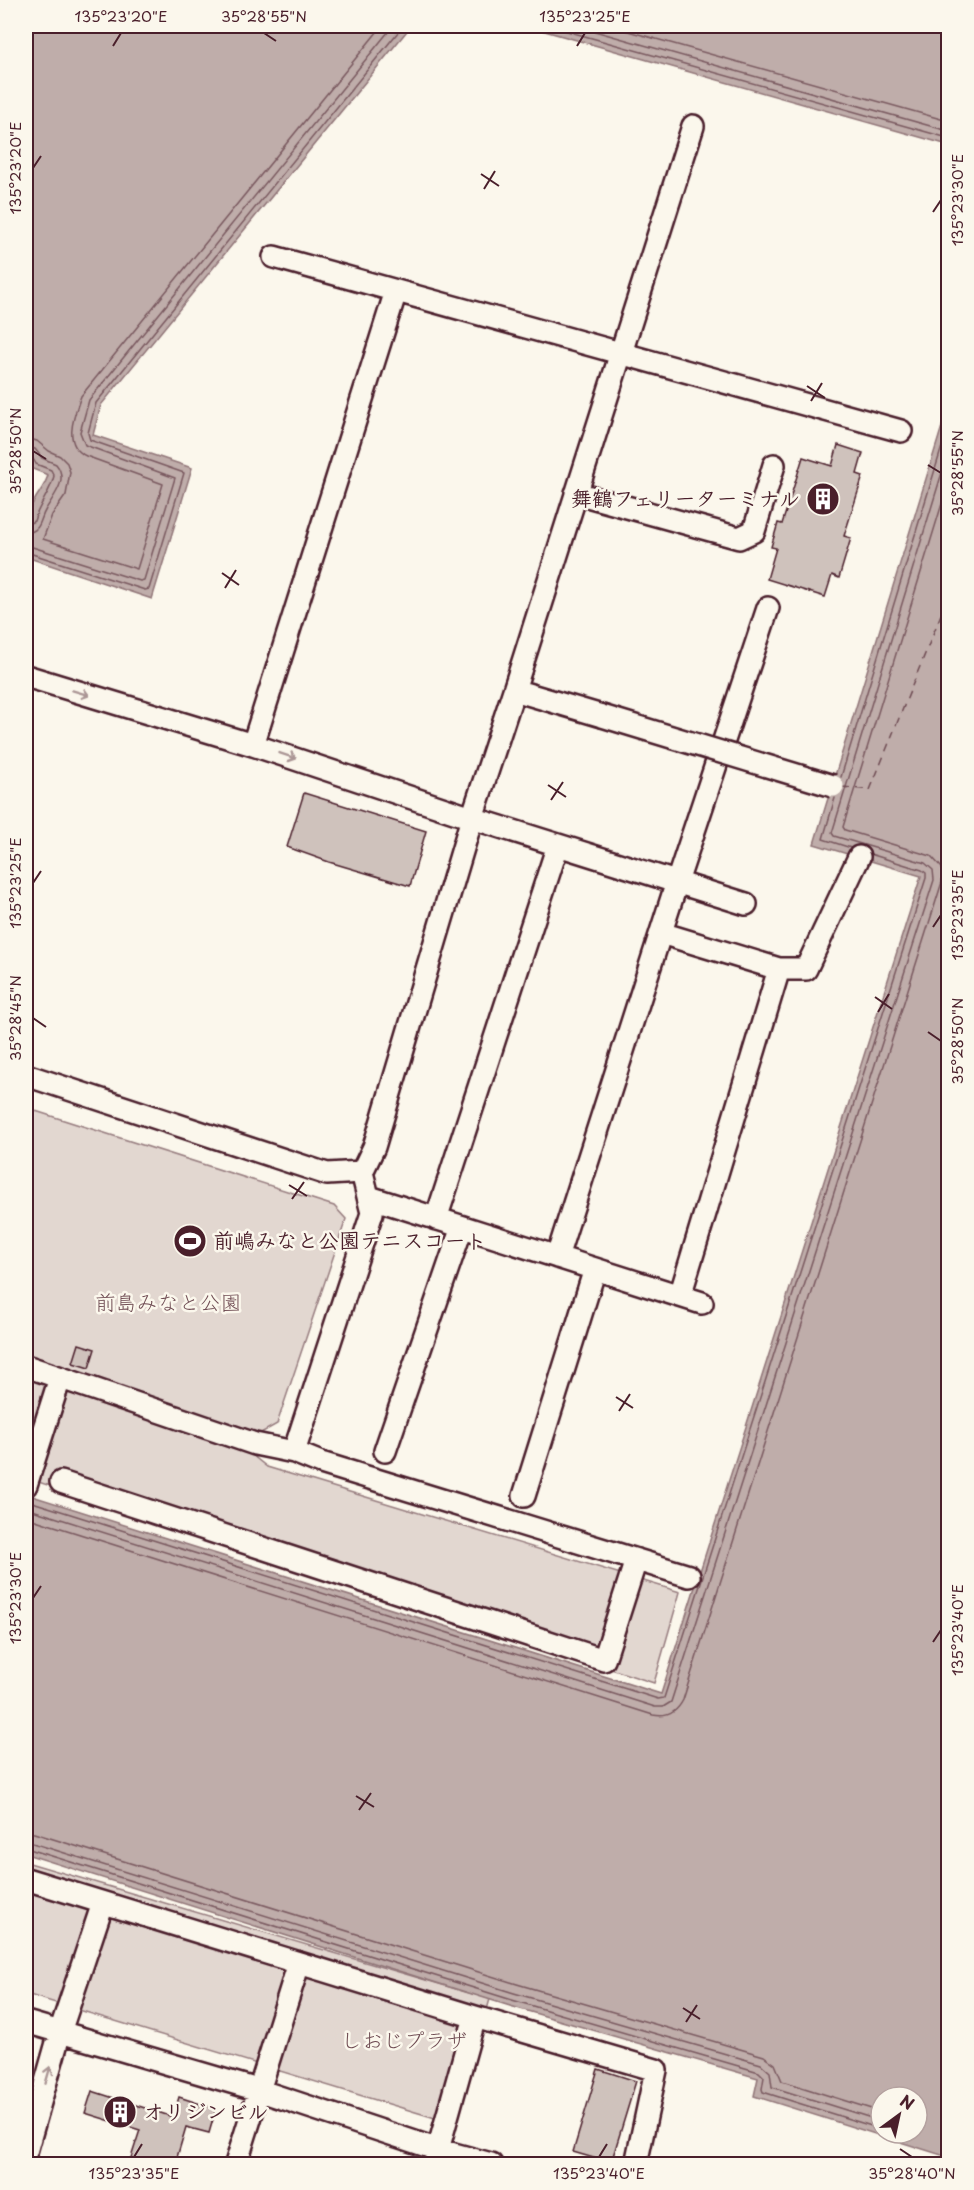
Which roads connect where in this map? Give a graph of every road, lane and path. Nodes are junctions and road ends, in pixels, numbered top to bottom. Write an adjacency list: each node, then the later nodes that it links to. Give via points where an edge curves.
1 (693, 126): 4 (street)
2 (274, 257): 3 (street)
3 (396, 291): 4 (street); 11 (street)
4 (621, 352): 5 (street); 7 (street)
5 (901, 431)
6 (774, 465): 7 (street, via 754,531 739,538)
7 (576, 493): 10 (street)
8 (768, 608): 16 (street)
9 (26, 676): 11 (street, one-way to 11)
10 (514, 690): 12 (street, bridge); 13 (street)
11 (253, 745): 13 (street, one-way to 13)
12 (832, 786)
13 (472, 818): 14 (street); 21 (street, via 374,1147)
14 (558, 845): 16 (street); 23 (street)
15 (859, 857): 19 (street, via 806,969)
16 (677, 882): 17 (street); 18 (street)
17 (746, 904)
18 (661, 933): 19 (street); 25 (street)
19 (779, 969): 27 (street)
20 (26, 1075): 21 (street, via 327,1174)
21 (362, 1172): 22 (street)
22 (369, 1197): 23 (street); 32 (street, via 372,1213)
23 (436, 1219): 24 (street)
24 (462, 1227): 25 (street); 31 (street)
25 (557, 1257): 26 (street)
26 (595, 1269): 27 (street); 35 (street)
27 (680, 1296): 28 (street)
28 (702, 1303)
29 (26, 1366): 30 (street)
30 (60, 1378): 32 (street, via 255,1444); 34 (street)
31 (385, 1451)
32 (294, 1452): 36 (street)
33 (61, 1482): 36 (street, via 604,1660)
34 (26, 1485)
35 (524, 1496)
36 (636, 1560): 37 (street)
37 (689, 1576)
38 (26, 1879): 39 (street)
39 (103, 1903): 40 (street); 43 (street)
40 (299, 1963): 41 (street); 44 (street)
41 (475, 2017): 46 (street); 49 (street, via 656,2070)
42 (26, 2022): 43 (street)
43 (60, 2032): 44 (street); 45 (street, one-way to 43)
44 (258, 2090): 46 (street); 47 (street)
45 (26, 2152)
46 (437, 2157): 48 (street)
47 (236, 2164)
48 (492, 2164)
49 (636, 2164)

